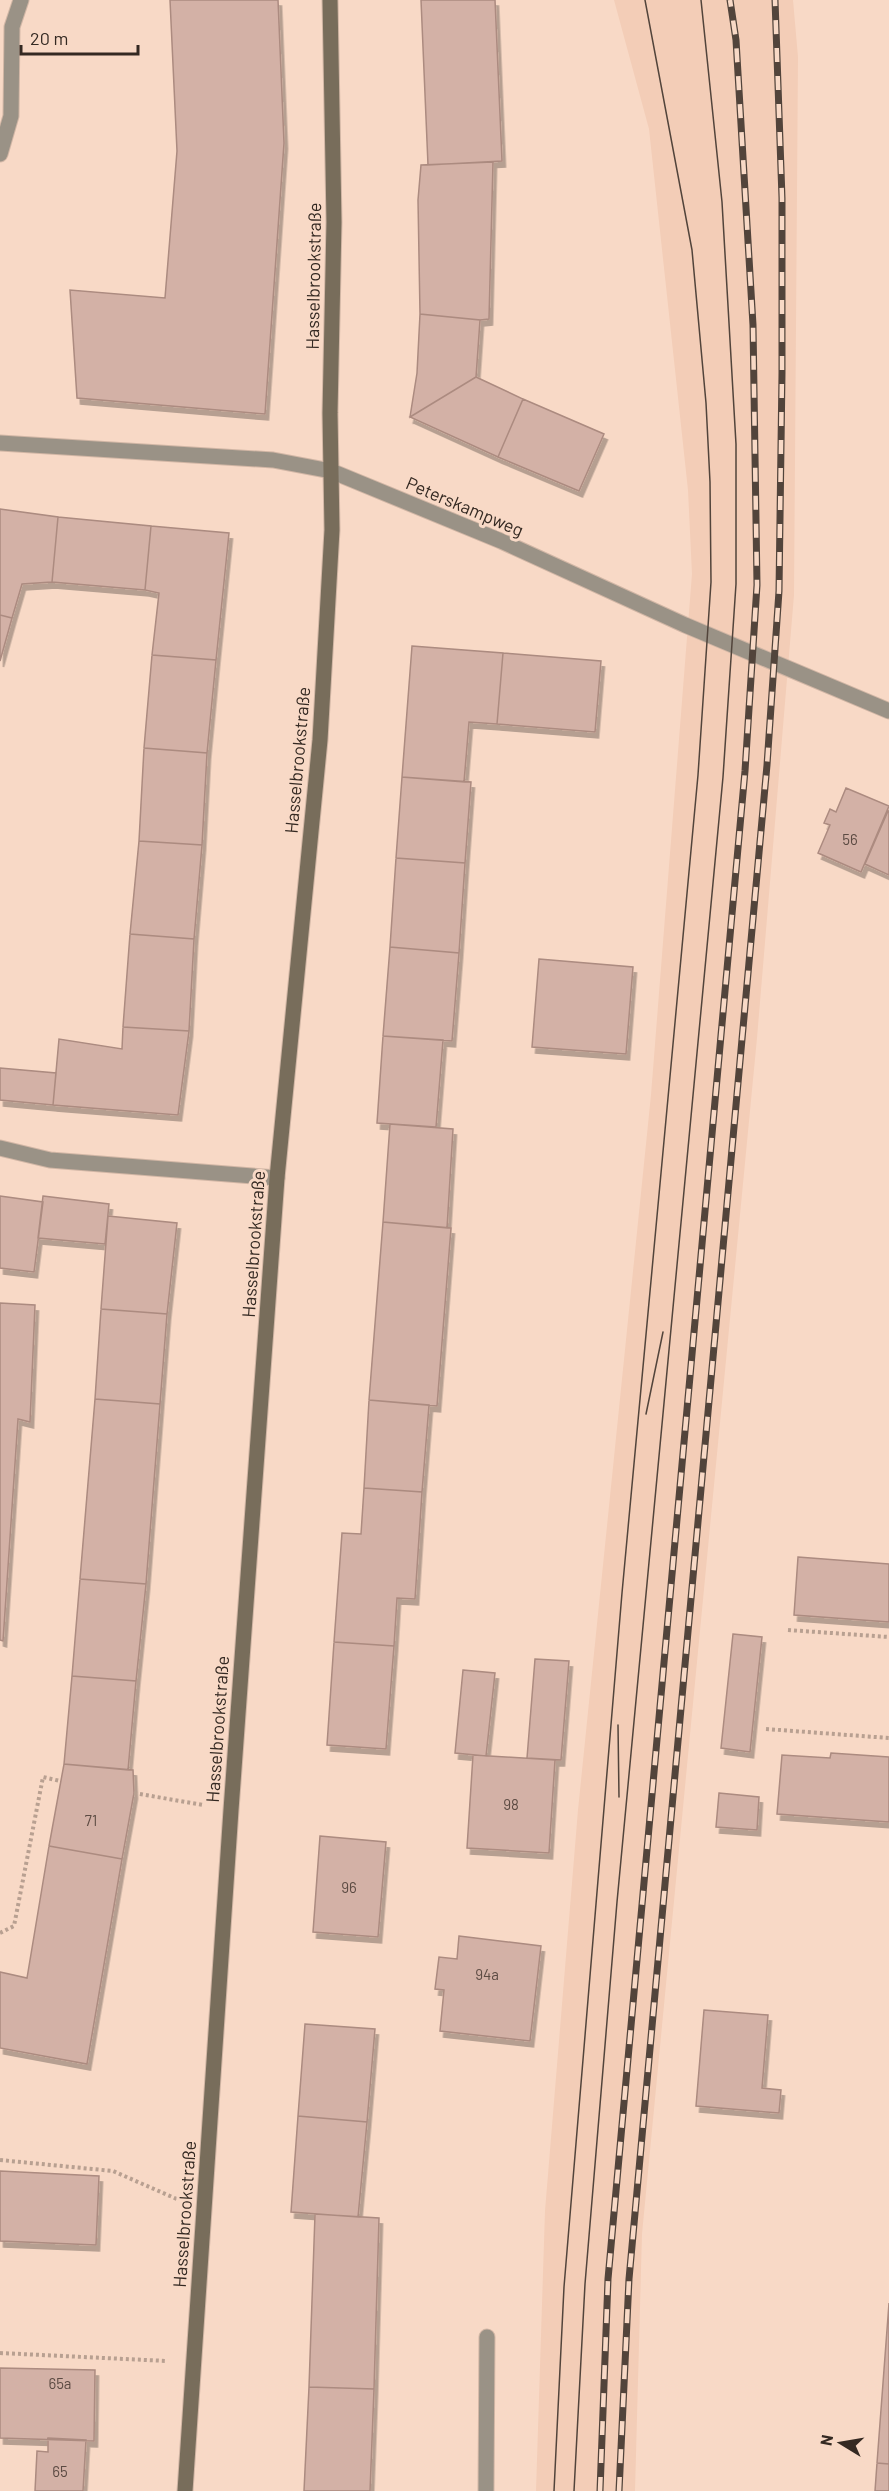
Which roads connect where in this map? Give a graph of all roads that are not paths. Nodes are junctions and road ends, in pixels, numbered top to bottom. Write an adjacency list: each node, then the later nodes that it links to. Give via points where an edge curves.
1 (21, 0): 3 (street, via 12,27 11,116)
2 (330, 0): 5 (street, Hasselbrookstraße, via 334,222)
3 (0, 154)
4 (0, 443): 5 (street, Peterskampweg, via 273,460)
5 (331, 471): 6 (street, Peterskampweg); 8 (street, Hasselbrookstraße, via 332,530 320,740)
6 (889, 711)
7 (0, 1148): 8 (street, via 50,1160)
8 (277, 1178): 10 (street, Hasselbrookstraße)
9 (487, 2337): 11 (street)
10 (185, 2491)
11 (486, 2491)

